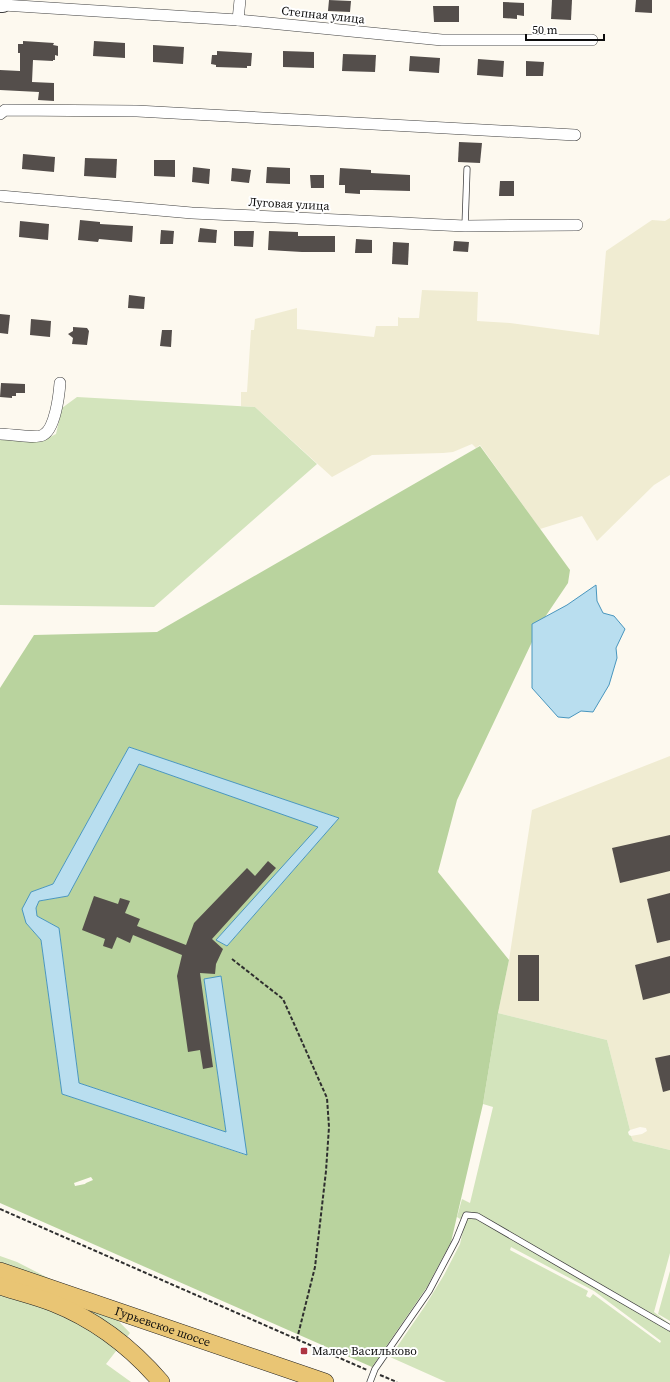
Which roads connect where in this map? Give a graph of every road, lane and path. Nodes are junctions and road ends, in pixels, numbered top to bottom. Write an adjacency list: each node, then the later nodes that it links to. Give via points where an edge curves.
1 (240, 0): 3 (street)
2 (2, 3): 3 (street, Степная улица)
3 (238, 20): 4 (street, Степная улица, via 442,40)
4 (592, 40)
5 (0, 114): 6 (street, via 5,110 137,111)
6 (575, 135)
7 (467, 170): 10 (lane)
8 (0, 196): 10 (street, Луговая улица, via 192,213)
9 (577, 225): 10 (street, Луговая улица)
10 (465, 226)
11 (60, 383): 12 (street, via 56,409 50,427 44,435)
12 (0, 434)
13 (232, 959): 18 (path, via 283,999 327,1098 329,1127 326,1171 317,1244)
14 (0, 1209): 18 (path)
15 (0, 1271): 22 (main road, Гурьевское шоссе)
16 (0, 1286): 21 (main road, via 53,1303 90,1321 124,1345)
17 (670, 1328): 23 (lane, via 477,1216 466,1215 429,1291 375,1369)
18 (297, 1339): 19 (path)
19 (370, 1371)
20 (377, 1374): 24 (path)
21 (161, 1382)
22 (326, 1382)
23 (370, 1382)
24 (397, 1382)

